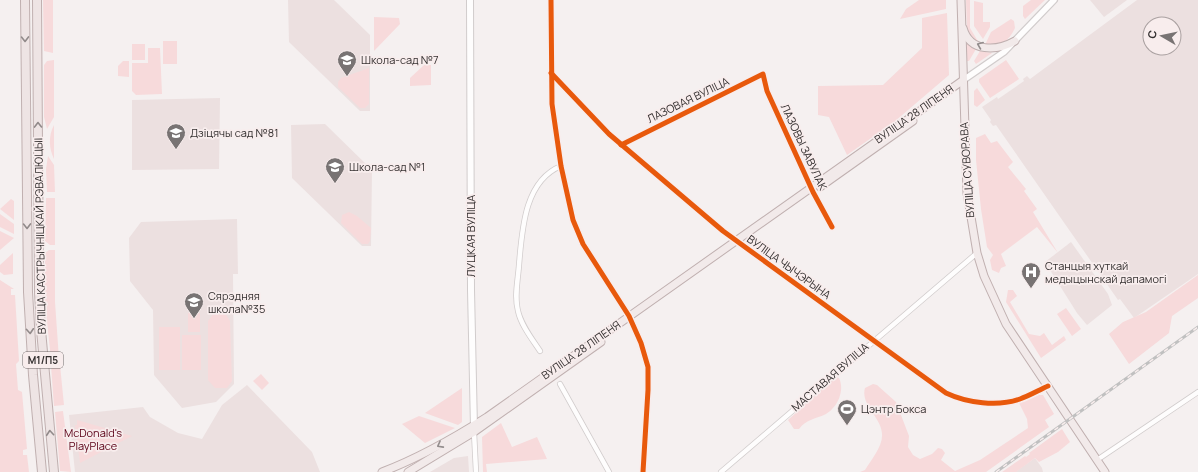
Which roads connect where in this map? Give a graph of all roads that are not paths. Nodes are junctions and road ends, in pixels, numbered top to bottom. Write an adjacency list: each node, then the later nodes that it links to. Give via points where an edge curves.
1 (25, 0): 14 (highway, ВУЛІЦА КАСТРЫЧНІЦКАЙ РЭВАЛЮЦЫІ / М1/П5, one-way to 14)
2 (37, 0): 15 (highway, ВУЛІЦА КАСТРЫЧНІЦКАЙ РЭВАЛЮЦЫІ / М1/П5, one-way to 2)
3 (470, 0): 28 (main road, ЛУЦКАЯ ВУЛІЦА)
4 (551, 0): 9 (street)
5 (961, 0): 7 (main road, ВУЛІЦА СУВОРАВА)
6 (1054, 0): 8 (street)
7 (961, 16): 8 (main road, one-way to 7, via 998,48 980,47 967,37); 11 (main road, ВУЛІЦА СУВОРАВА)
8 (1015, 41): 11 (street, via 1004,52)
9 (551, 73): 12 (street, ВУЛІЦА ЧЫЧЭРЫНА, via 590,116); 13 (street, via 554,118)
10 (763, 74): 12 (street, ЛАЗОВАЯ ВУЛІЦА); 16 (street, ЛАЗОВЫ ЗАВУЛАК, via 767,91)
11 (962, 81): 16 (main road, ВУЛІЦА 28 ЛІПЕНЯ, via 940,102); 21 (main road, ВУЛІЦА СУВОРАВА, via 967,193)
12 (621, 144): 20 (street, ВУЛІЦА ЧЫЧЭРЫНА)
13 (562, 166): 22 (street, via 573,220 578,232 589,254); 24 (street, via 547,175 534,194 525,217 521,245 518,310)
14 (27, 187): 15 (highway); 18 (highway, ВУЛІЦА КАСТРЫЧНІЦКАЙ РЭВАЛЮЦЫІ / М1/П5)
15 (38, 187): 17 (highway, ВУЛІЦА КАСТРЫЧНІЦКАЙ РЭВАЛЮЦЫІ / М1/П5)
16 (812, 190): 19 (street, ЛАЗОВЫ ЗАВУЛАК); 20 (main road, ВУЛІЦА 28 ЛІПЕНЯ)
17 (38, 206): 18 (highway); 32 (highway, ВУЛІЦА КАСТРЫЧНІЦКАЙ РЭВАЛЮЦЫІ / М1/П5, one-way to 17, via 41,330)
18 (27, 207): 31 (highway, ВУЛІЦА КАСТРЫЧНІЦКАЙ РЭВАЛЮЦЫІ / М1/П5, one-way to 31, via 29,327)
19 (832, 227)
20 (738, 242): 22 (main road, ВУЛІЦА 28 ЛІПЕНЯ); 23 (street, ВУЛІЦА ЧЫЧЭРЫНА)
21 (977, 253): 23 (street, МАСТАВАЯ ВУЛІЦА); 26 (main road, ВУЛІЦА СУВОРАВА, via 1006,324)
22 (631, 318): 28 (main road, ВУЛІЦА 28 ЛІПЕНЯ); 36 (street, via 644,351 648,374)
23 (873, 341): 26 (street, ВУЛІЦА ЧЫЧЭРЫНА, via 955,397 976,402 1008,402 1019,400); 37 (street, МАСТАВАЯ ВУЛІЦА)
24 (540, 351)
25 (560, 384): 35 (street)
26 (1048, 386): 29 (main road, ВУЛІЦА СУВОРАВА)
27 (1198, 392): 29 (street)
28 (474, 429): 30 (main road, ВУЛІЦА 28 ЛІПЕНЯ, one-way to 30); 33 (main road, ВУЛІЦА 28 ЛІПЕНЯ); 34 (street, ЛУЦКАЯ ВУЛІЦА)
29 (1097, 460): 38 (main road, ВУЛІЦА СУВОРАВА)
30 (386, 471)
31 (42, 472)
32 (54, 472)
33 (408, 472)
34 (476, 472)
35 (609, 472)
36 (643, 472)
37 (721, 472)
38 (1105, 472)

